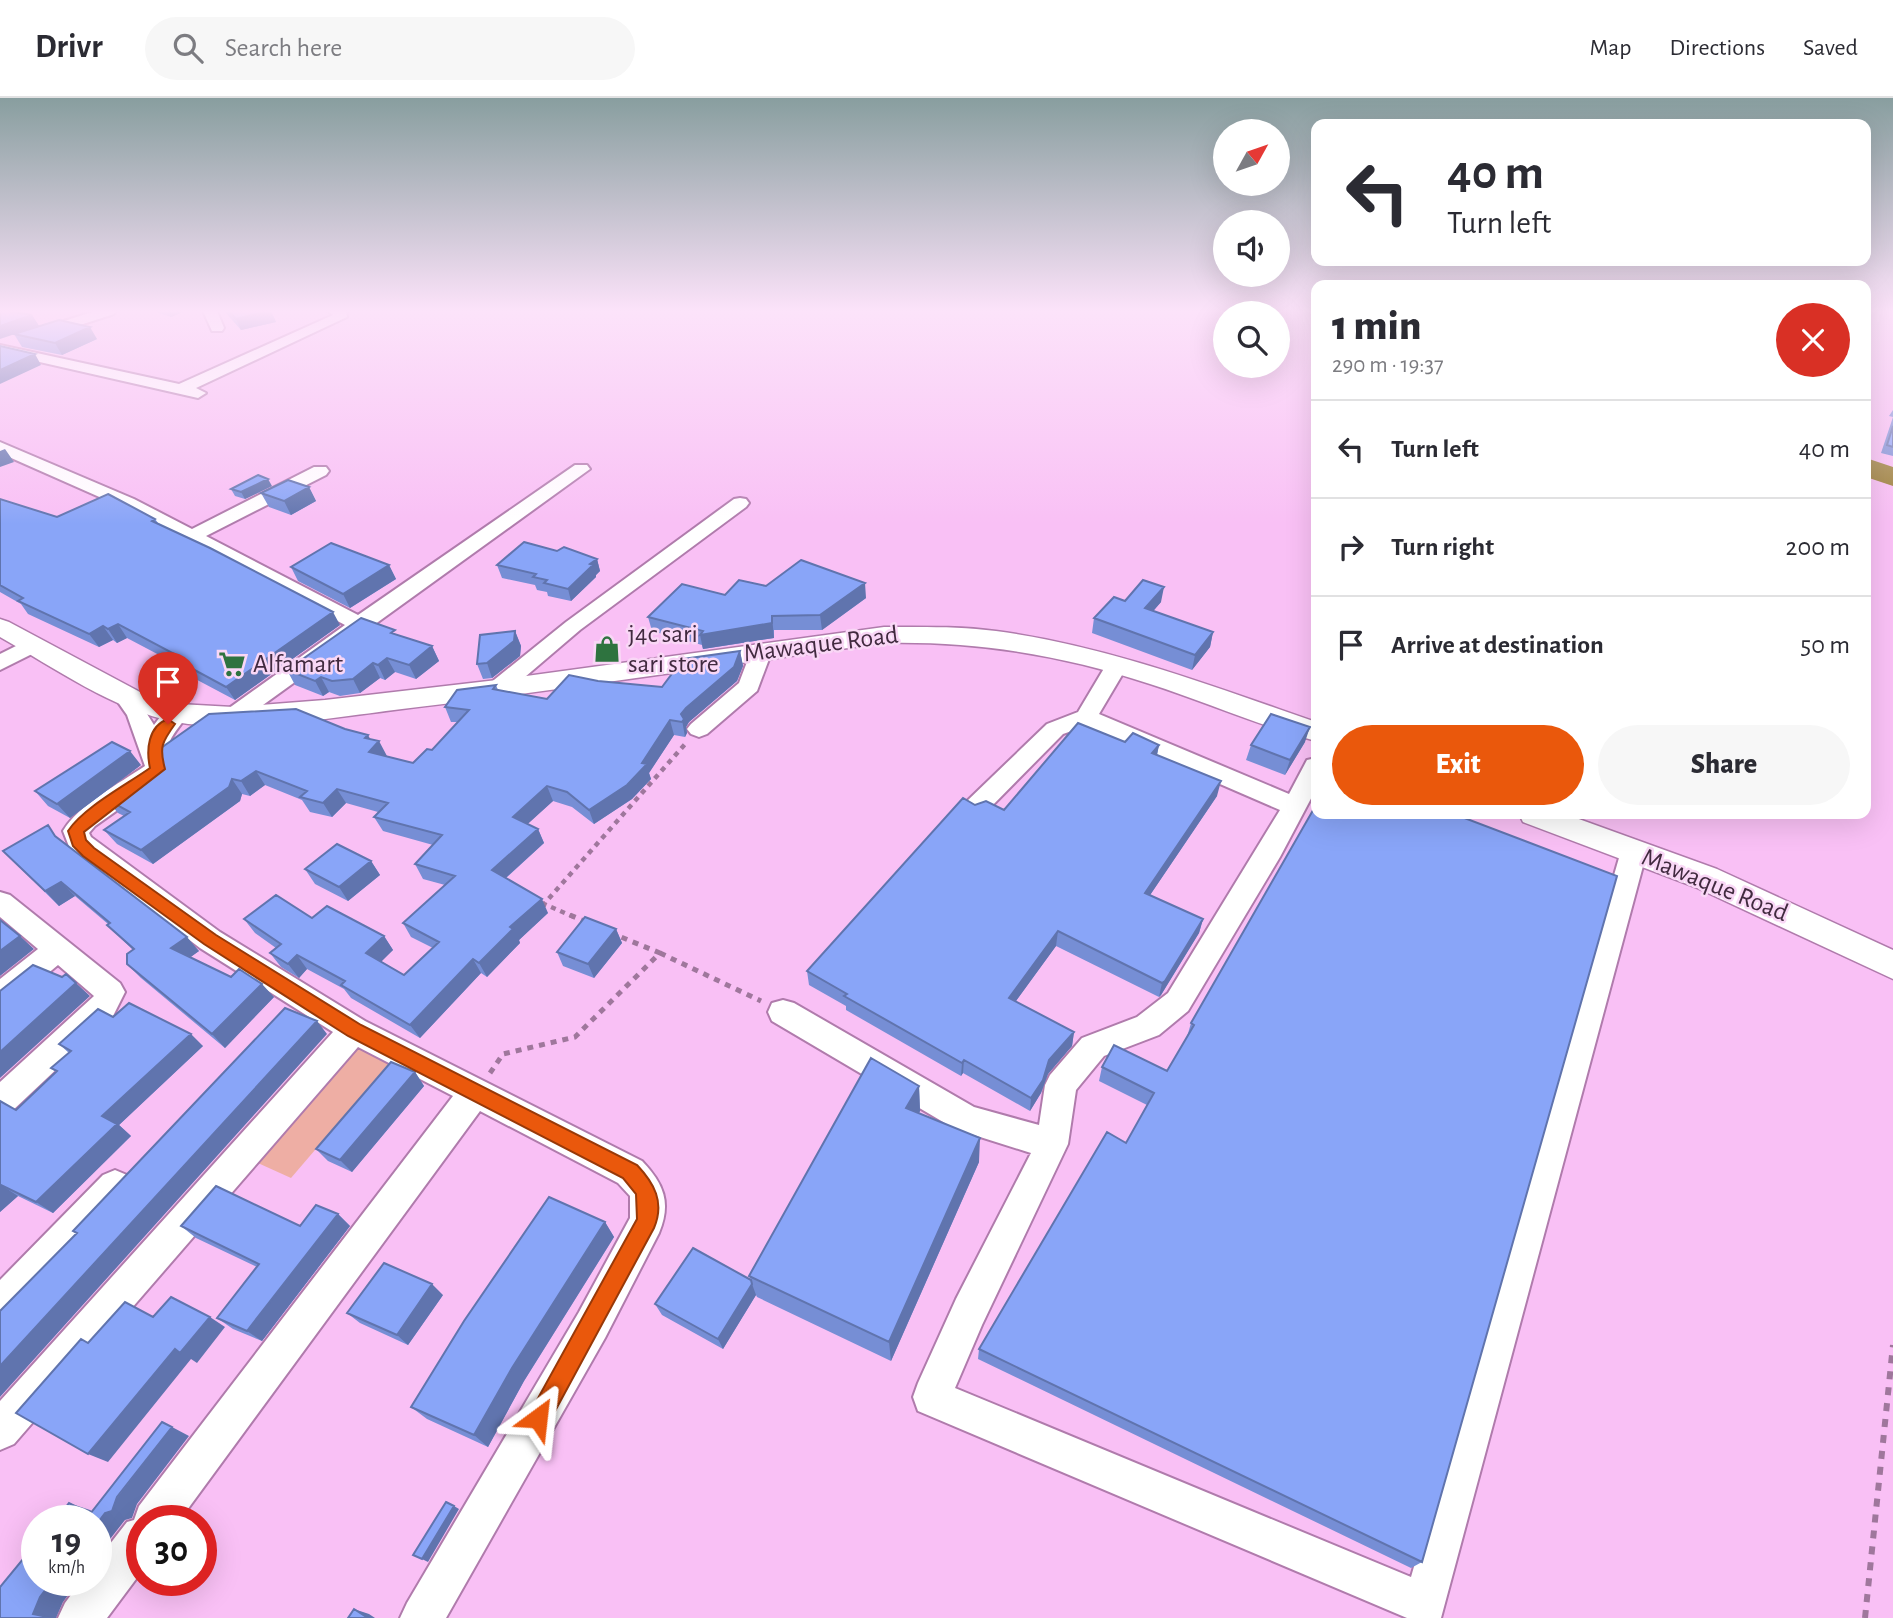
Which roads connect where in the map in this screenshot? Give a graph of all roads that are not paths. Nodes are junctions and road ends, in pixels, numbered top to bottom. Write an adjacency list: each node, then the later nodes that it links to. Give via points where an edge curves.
1 (150, 382): 3 (street)
2 (197, 382): 3 (street)
3 (181, 389): 4 (street)
4 (198, 393)
5 (0, 447): 9 (street)
6 (581, 468): 10 (street)
7 (320, 471): 9 (street)
8 (740, 503): 15 (street, via 573,626)
9 (192, 536): 10 (street)
10 (359, 624): 18 (street)
11 (12, 639): 13 (street); 16 (main road, Mawaque Road)
12 (761, 651): 14 (main road, Mawaque Road, via 884,635 948,633 1035,645); 15 (main road, Mawaque Road); 20 (street, via 749,686)
13 (0, 663)
14 (1117, 666): 19 (street); 21 (main road, Mawaque Road)
15 (497, 689): 18 (main road, Mawaque Road)
16 (124, 695): 17 (main road, Mawaque Road); 22 (street, via 138,714)
17 (177, 713): 18 (main road, Mawaque Road); 22 (street, via 159,734)
18 (233, 716)
19 (1086, 717): 24 (street); 25 (street, via 1055,729)
20 (699, 729)
21 (1311, 730)
22 (153, 751): 34 (street, via 158,769 86,820 76,831 79,842 290,1005)
23 (1311, 775): 24 (street)
24 (1293, 806): 37 (street, via 1178,1002 1148,1026 1093,1047 1061,1085)
25 (975, 808)
26 (1548, 819): 27 (main road, Mawaque Road)
27 (1634, 851): 30 (main road, Mawaque Road, via 1706,878); 37 (street, via 1425,1604 932,1397)
28 (0, 902): 29 (street)
29 (59, 948): 31 (street); 32 (street, via 110,992)
30 (1893, 965)
31 (0, 996)
32 (108, 999): 36 (street)
33 (783, 1012): 37 (street, via 966,1119)
34 (354, 1030): 35 (street); 40 (street)
35 (475, 1092): 41 (street); 44 (street, via 630,1172 647,1190 647,1221)
36 (0, 1102)
37 (1052, 1144)
38 (133, 1168): 39 (street)
39 (0, 1307)
40 (0, 1430)
41 (166, 1505)
42 (126, 1558): 43 (street)
43 (80, 1618)
44 (422, 1618)

